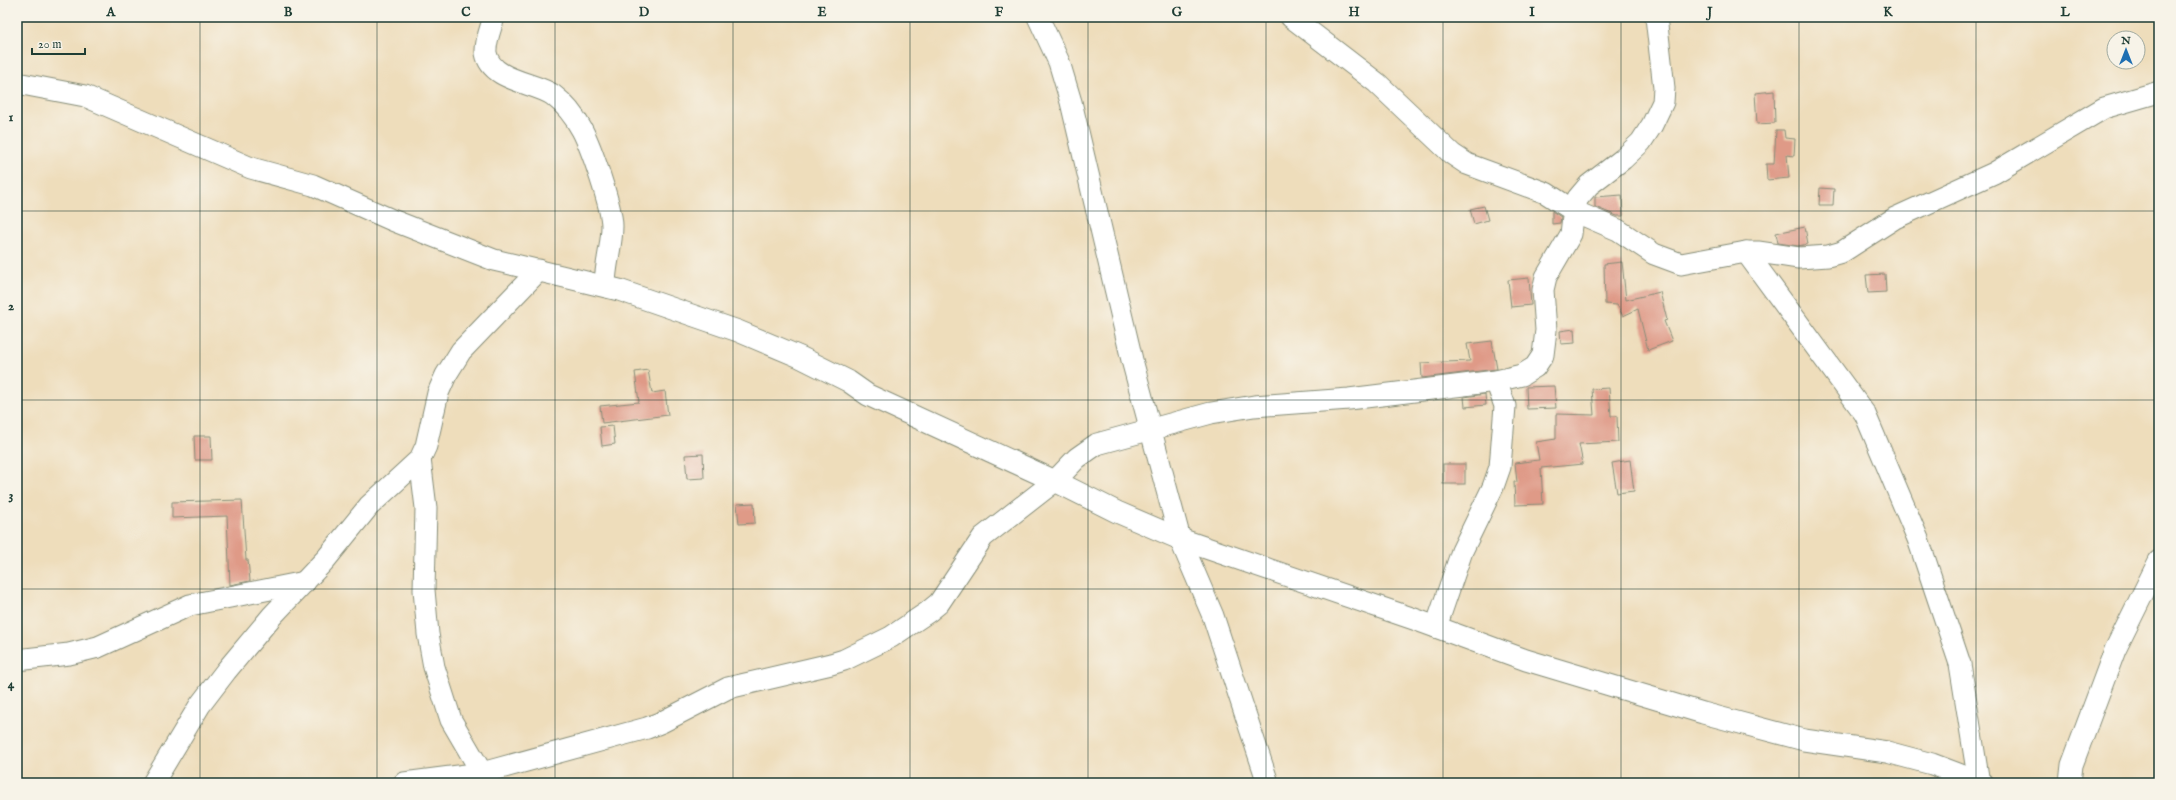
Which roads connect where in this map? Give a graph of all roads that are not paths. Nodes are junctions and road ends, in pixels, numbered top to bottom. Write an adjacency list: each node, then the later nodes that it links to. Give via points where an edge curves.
1 (494, 17): 10 (street, via 486,42 486,53 490,63 502,74 552,95 571,112 583,131 610,208 612,234 606,261)
2 (1038, 17): 14 (street, via 1058,62 1071,102 1132,360)
3 (1291, 17): 7 (street, via 1377,83 1452,154 1467,164 1546,193)
4 (1656, 17): 7 (street, via 1664,88 1663,102 1641,142 1589,185 1578,198)
5 (17, 83): 9 (street, via 84,96 251,168 313,186 488,258)
6 (2159, 92): 8 (street, via 2104,108 1994,173 1895,218 1842,252 1828,256 1799,258)
7 (1574, 211): 8 (street, via 1613,228 1654,254 1681,264); 11 (street, via 1571,234 1546,277 1543,290 1546,330 1543,355 1535,367)
8 (1746, 252): 26 (street, via 1865,414 1918,539 1960,664)
9 (539, 270): 10 (street); 15 (street, via 461,351 438,393 430,433)
10 (605, 286): 16 (street, via 777,346 840,376 868,395)
11 (1522, 375): 12 (street); 13 (street)
12 (1496, 380): 13 (street); 14 (street, via 1349,399 1254,406 1211,413)
13 (1505, 406): 20 (street, via 1500,467 1462,551)
14 (1151, 429): 16 (street, via 1097,444 1077,458); 17 (street)
15 (420, 459): 19 (street, via 369,506); 22 (street, via 426,508 424,590 434,667 451,720)
16 (1055, 481): 17 (street, via 1117,512); 22 (street, via 983,537 939,603 891,637 844,660 728,688 646,728)
17 (1180, 539): 20 (street); 25 (street, via 1214,616)
18 (2159, 561): 27 (street, via 2115,650 2072,765)
19 (305, 582): 21 (street, via 190,605 98,647 69,654); 23 (street, via 272,616 209,694)
20 (1436, 627): 26 (street, via 1532,662 1703,713 1804,740 1887,752 1932,764)
21 (17, 660)
22 (483, 778): 24 (street)
23 (153, 783)
24 (404, 783)
25 (1268, 783)
26 (1980, 783)
27 (2070, 783)

